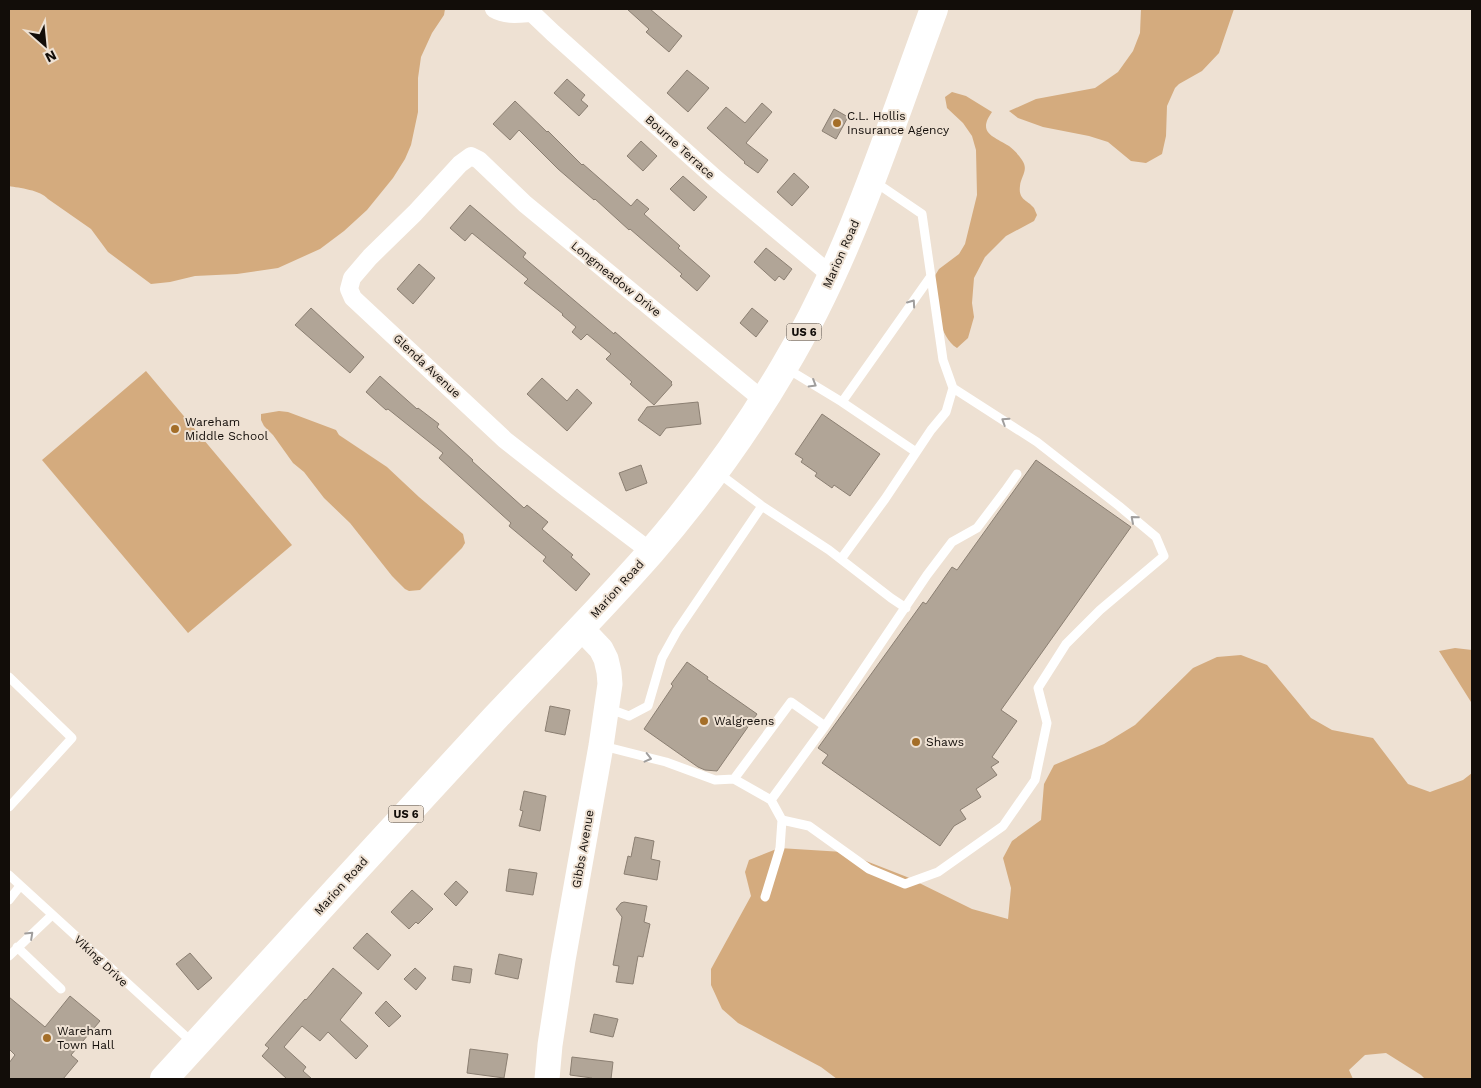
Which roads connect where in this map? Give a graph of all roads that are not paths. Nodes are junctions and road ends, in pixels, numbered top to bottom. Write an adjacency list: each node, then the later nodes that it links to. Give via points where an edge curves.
1 (494, 9): 3 (street, Bourne Terrace, via 512,15)
2 (934, 9): 5 (main road, Marion Road / US 6)
3 (531, 11): 6 (street, Bourne Terrace, via 716,179)
4 (471, 156): 10 (street, Longmeadow Drive); 16 (street, Glenda Avenue, via 352,278 349,289 353,298 505,440)
5 (872, 181): 6 (main road, Marion Road / US 6); 7 (lane, via 922,214)
6 (832, 276): 8 (main road, Marion Road / US 6)
7 (931, 276): 9 (lane, via 944,360); 11 (lane, one-way to 7)
8 (784, 367): 10 (main road, Marion Road / US 6); 11 (lane, one-way to 11)
9 (953, 388): 12 (lane, via 946,412); 27 (lane, one-way to 9, via 809,826 869,868 905,884 938,872 1003,826 1035,780 1047,723 1038,688 1066,644 1100,610 1164,556 1156,538 1120,506 1037,442)
10 (763, 400): 13 (main road, Marion Road / US 6)
11 (842, 402): 12 (lane)
12 (916, 452): 17 (lane)
13 (714, 471): 15 (lane); 16 (main road, Marion Road / US 6)
14 (1017, 474): 18 (lane, via 977,528 952,542)
15 (762, 506): 17 (lane); 21 (lane, via 677,631 662,658 648,706 629,716)
16 (651, 552): 19 (main road, Marion Road / US 6)
17 (841, 560): 18 (lane)
18 (906, 608): 22 (lane)
19 (581, 628): 21 (main road, Gibbs Avenue, via 606,659 610,684); 36 (main road, Marion Road / US 6)
20 (9, 677): 26 (lane, via 72,738)
21 (607, 708): 23 (main road, Gibbs Avenue)
22 (825, 726): 24 (lane, via 791,702); 25 (lane)
23 (601, 746): 24 (lane, one-way to 24, via 666,762 715,780); 38 (main road, Gibbs Avenue, via 563,960)
24 (734, 779): 25 (lane)
25 (771, 800): 27 (lane)
26 (9, 807)
27 (782, 820): 30 (lane, via 780,848)
28 (9, 875): 29 (lane, Viking Drive)
29 (20, 886): 31 (lane); 32 (lane, Viking Drive)
30 (765, 897)
31 (9, 900)
32 (52, 915): 33 (lane, one-way to 32); 36 (lane, Viking Drive)
33 (17, 947): 34 (lane); 35 (lane)
34 (9, 956)
35 (61, 989)
36 (195, 1045): 37 (main road, Marion Road / US 6)
37 (164, 1079)
38 (547, 1079)

